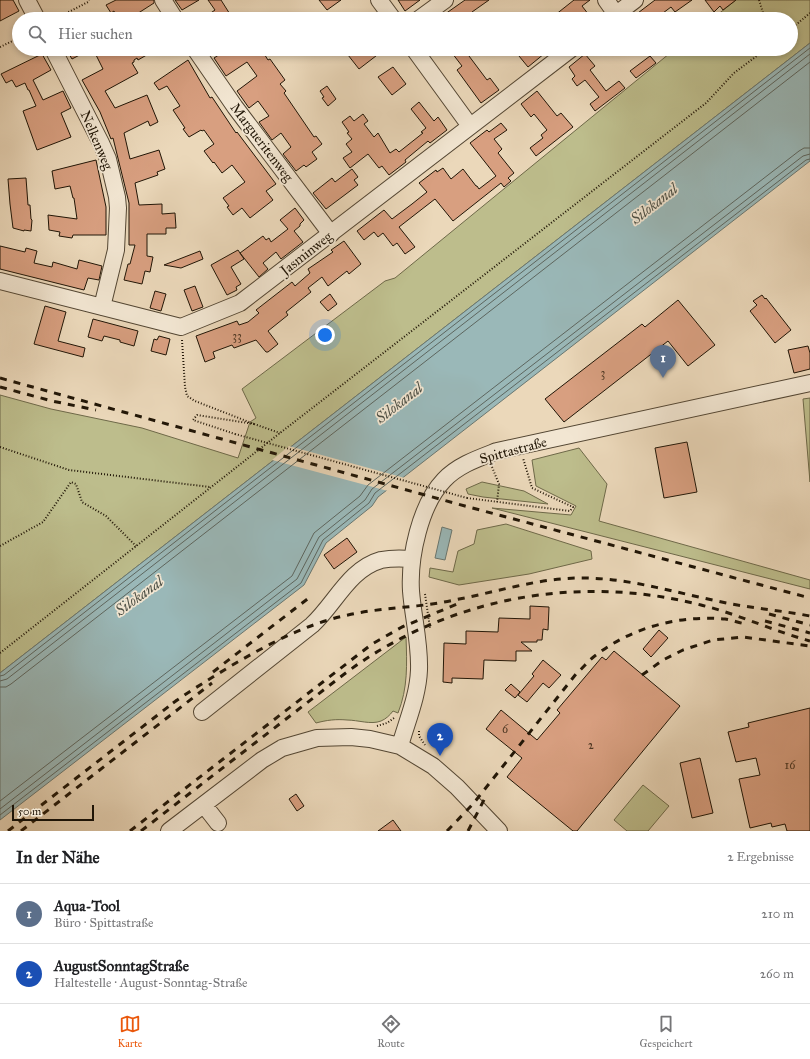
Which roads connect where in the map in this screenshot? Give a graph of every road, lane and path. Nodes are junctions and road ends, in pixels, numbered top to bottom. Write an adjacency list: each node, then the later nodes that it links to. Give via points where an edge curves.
1 (26, 0): 9 (street)
2 (89, 0): 10 (path)
3 (163, 0): 11 (street)
4 (379, 0): 12 (street)
5 (445, 0): 13 (street)
6 (606, 0): 14 (street)
7 (635, 0): 15 (street)
8 (759, 0): 16 (path)
9 (33, 12)
10 (69, 12)
11 (171, 12)
12 (388, 12)
13 (429, 12)
14 (611, 12)
15 (618, 12)
16 (763, 12)
17 (810, 13): 18 (path)
18 (798, 23)
19 (12, 41): 20 (path)
20 (0, 47)
21 (57, 56): 29 (street, Nelkenweg, via 108,159 117,197 116,250)
22 (200, 56): 27 (street, Margueritenweg)
23 (419, 56): 26 (street)
24 (561, 56): 26 (street, Jasminweg)
25 (757, 56): 33 (path, via 734,73 706,103)
26 (470, 126): 27 (street, Jasminweg)
27 (331, 234): 30 (street, Jasminweg, via 240,303)
28 (0, 281): 29 (street)
29 (102, 307): 30 (street)
30 (181, 327): 32 (path, via 187,396)
31 (810, 383): 43 (street, Spittastraße, via 758,390 628,418 497,451 470,462 445,479 435,492 417,536)
32 (254, 424): 33 (path); 40 (path, bridge, via 197,416 193,420 467,498)
33 (280, 433): 37 (path)
34 (0, 448): 37 (path, via 69,470)
35 (517, 459): 40 (path, via 524,458 532,488 573,506 570,511)
36 (487, 466): 40 (path, via 491,464 499,484)
37 (210, 488): 42 (path)
38 (454, 488): 39 (path)
39 (450, 494)
40 (497, 502)
41 (0, 546): 42 (path, via 43,522 71,482 76,484 82,502 106,516)
42 (136, 546): 46 (path)
43 (412, 559): 47 (street, via 381,560 362,570 344,586 328,609 312,625); 49 (street, Spittastraße, via 411,590 419,670 414,699)
44 (424, 590): 45 (path)
45 (430, 632)
46 (0, 653)
47 (202, 712)
48 (419, 726): 50 (path, via 419,736)
49 (400, 746): 51 (street, via 351,737 317,738 282,748 262,760); 54 (street, via 433,766 457,787)
50 (426, 747)
51 (204, 805): 52 (street); 53 (street)
52 (218, 823)
53 (170, 831)
54 (498, 831)

